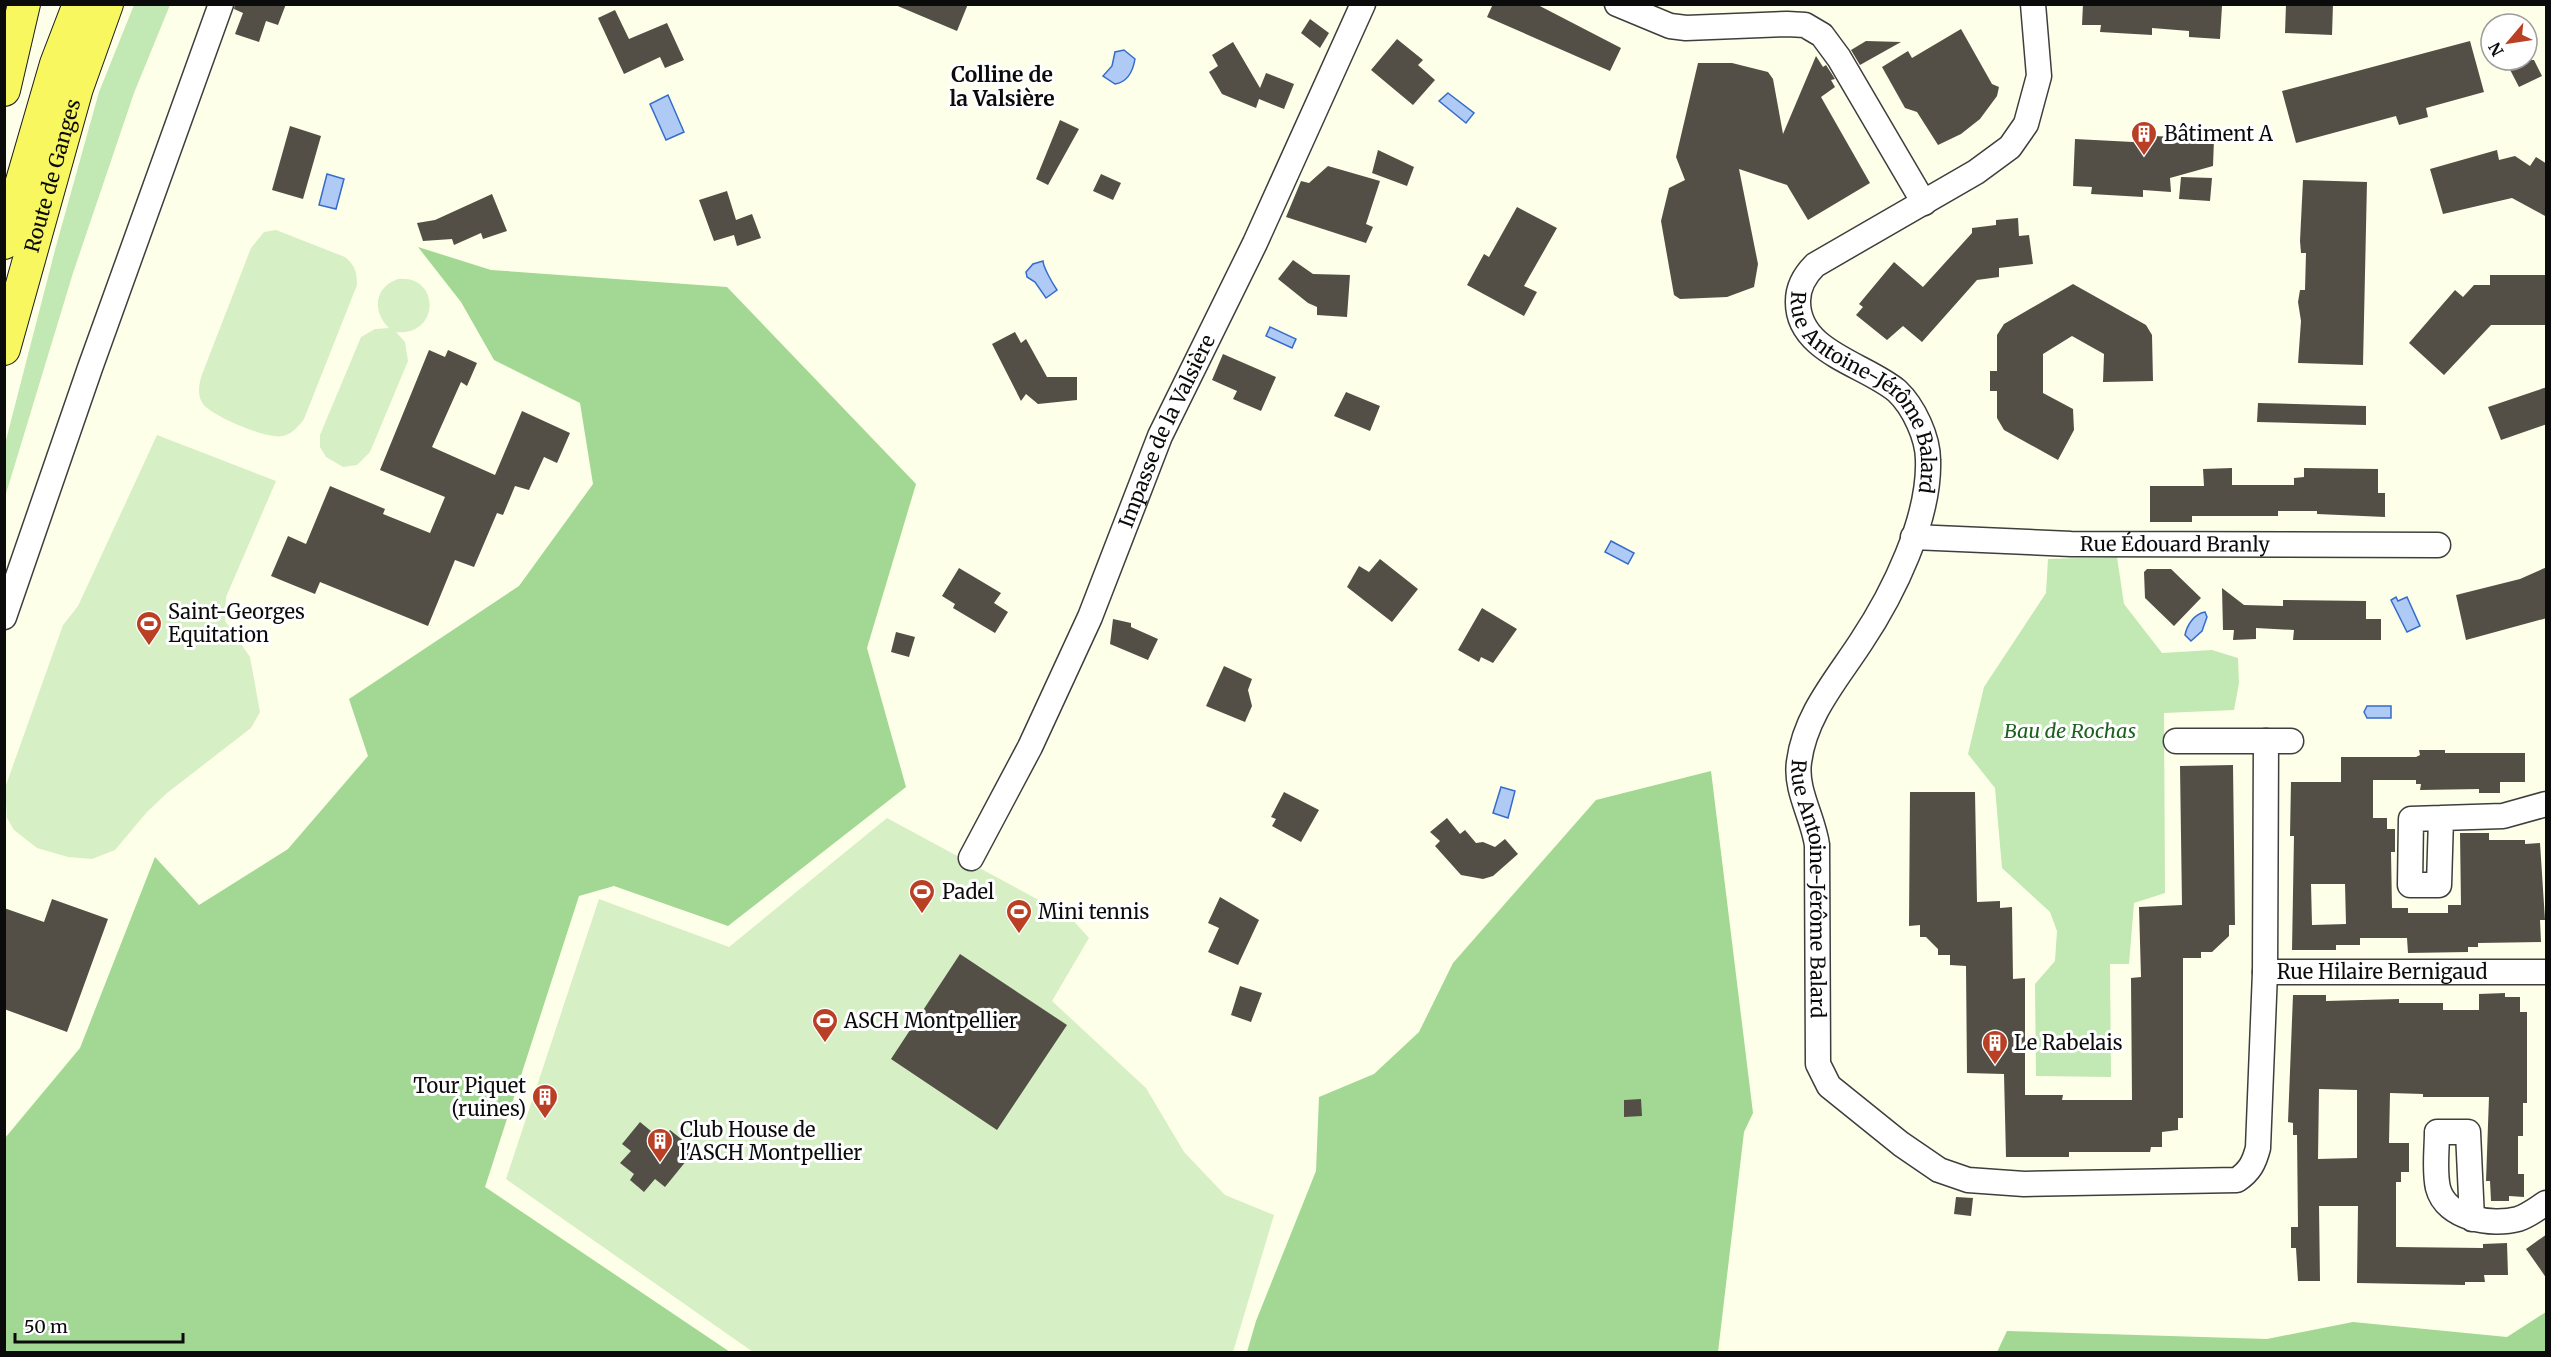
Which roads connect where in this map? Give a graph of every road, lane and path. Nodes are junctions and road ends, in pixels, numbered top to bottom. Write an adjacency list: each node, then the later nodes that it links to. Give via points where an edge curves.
1 (24, 4): 8 (main road)
2 (79, 4): 10 (main road, Route de Ganges, via 56,64)
3 (107, 4): 11 (main road, Route de Ganges, via 77,88)
4 (221, 4): 14 (street)
5 (1363, 4): 20 (street, Impasse de la Valsière, via 1255,243 1160,436 1090,616 1030,747)
6 (1617, 4): 9 (street, via 1670,26 1787,24 1805,26 1822,35)
7 (2033, 4): 9 (street, Rue Antoine-Jérôme Balard, via 2039,76 2026,124 1999,156)
8 (4, 90)
9 (1924, 203): 12 (street, Rue Antoine-Jérôme Balard, via 1815,265 1798,293 1801,320 1814,339 1899,393 1922,432 1928,462)
10 (4, 243)
11 (4, 349)
12 (1913, 537): 13 (street, Rue Édouard Branly, via 2071,544); 23 (street, Rue Antoine-Jérôme Balard, via 1879,614 1816,710 1799,762 1799,786 1817,845 1818,1064 1822,1075 1829,1086 1901,1144 1939,1170 1968,1180 2024,1184)
13 (2438, 545)
14 (4, 617)
15 (2176, 741): 16 (street)
16 (2266, 741): 17 (street); 21 (street)
17 (2291, 741)
18 (2547, 804): 19 (street, via 2503,816)
19 (2441, 818)
20 (970, 858)
21 (2265, 972): 22 (street, Rue Hilaire Bernigaud); 23 (street, Rue Hilaire Bernigaud, via 2258,1148 2248,1173 2237,1180)
22 (2547, 972)
23 (2226, 1180)
24 (2547, 1203): 25 (street, via 2522,1218 2508,1221)
25 (2472, 1219)

